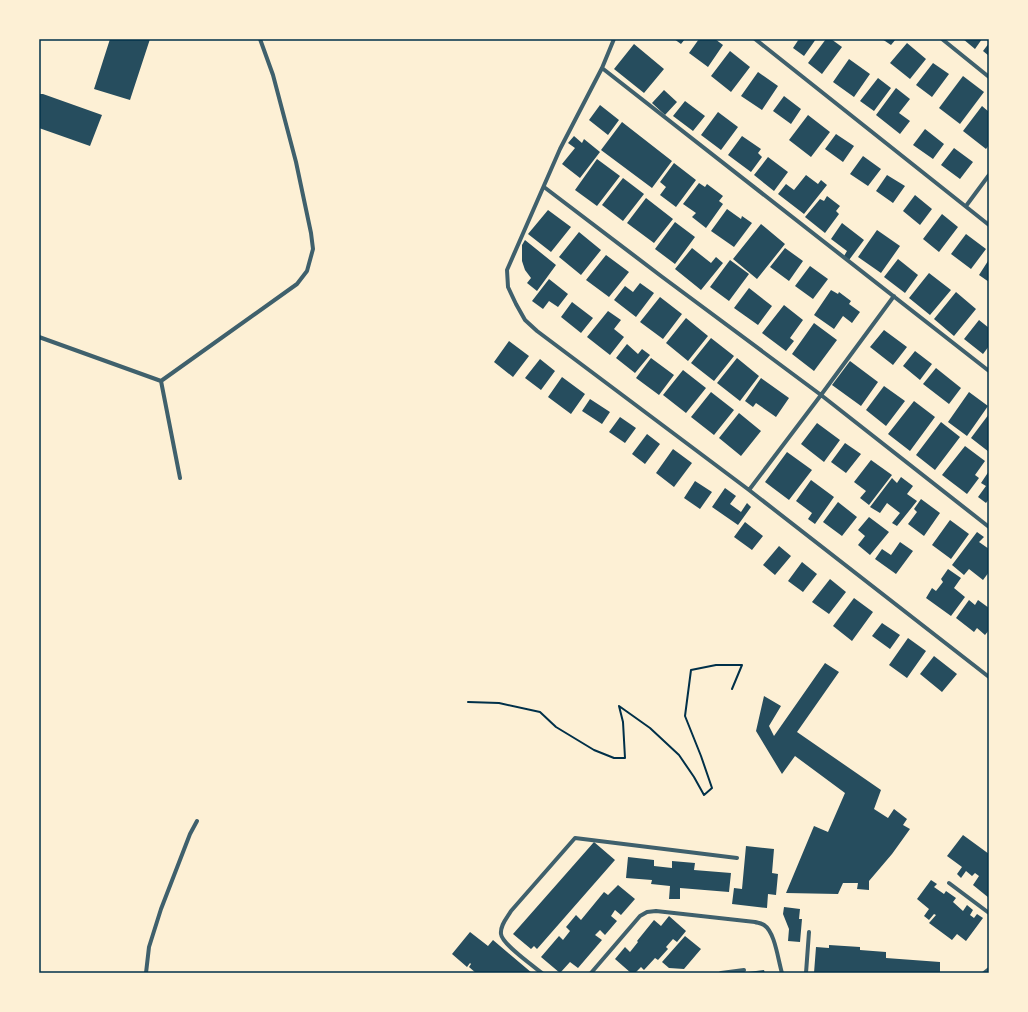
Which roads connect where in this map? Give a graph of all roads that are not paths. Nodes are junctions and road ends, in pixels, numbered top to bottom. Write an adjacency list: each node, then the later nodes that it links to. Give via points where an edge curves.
1 (260, 39): 14 (street, via 273,75 312,233 313,249 307,271 297,284)
2 (614, 39): 5 (street)
3 (755, 39): 9 (street)
4 (942, 39): 6 (street)
5 (602, 68): 8 (street, via 560,149); 11 (street)
6 (989, 77)
7 (989, 175): 9 (street)
8 (544, 187): 15 (street); 17 (street, via 507,270 508,288 525,320)
9 (966, 206): 10 (street)
10 (989, 224)
11 (894, 296): 13 (street); 15 (street)
12 (39, 337): 14 (street)
13 (989, 371)
14 (161, 381): 16 (street)
15 (821, 395): 17 (street); 18 (street)
16 (180, 478)
17 (748, 490): 19 (street)
18 (989, 528)
19 (989, 677)
20 (197, 821): 27 (street, via 161,909 149,946)
21 (737, 858): 28 (street, via 575,838 511,911 503,924 501,934 505,942)
22 (949, 883): 23 (street)
23 (989, 913)
24 (809, 932): 32 (street)
25 (989, 968): 33 (street)
26 (744, 970): 30 (street)
27 (146, 973)
28 (542, 973)
29 (591, 973): 31 (street, via 640,916 656,911 763,924 773,938)
30 (721, 973)
31 (782, 973)
32 (806, 973)
33 (984, 973)

